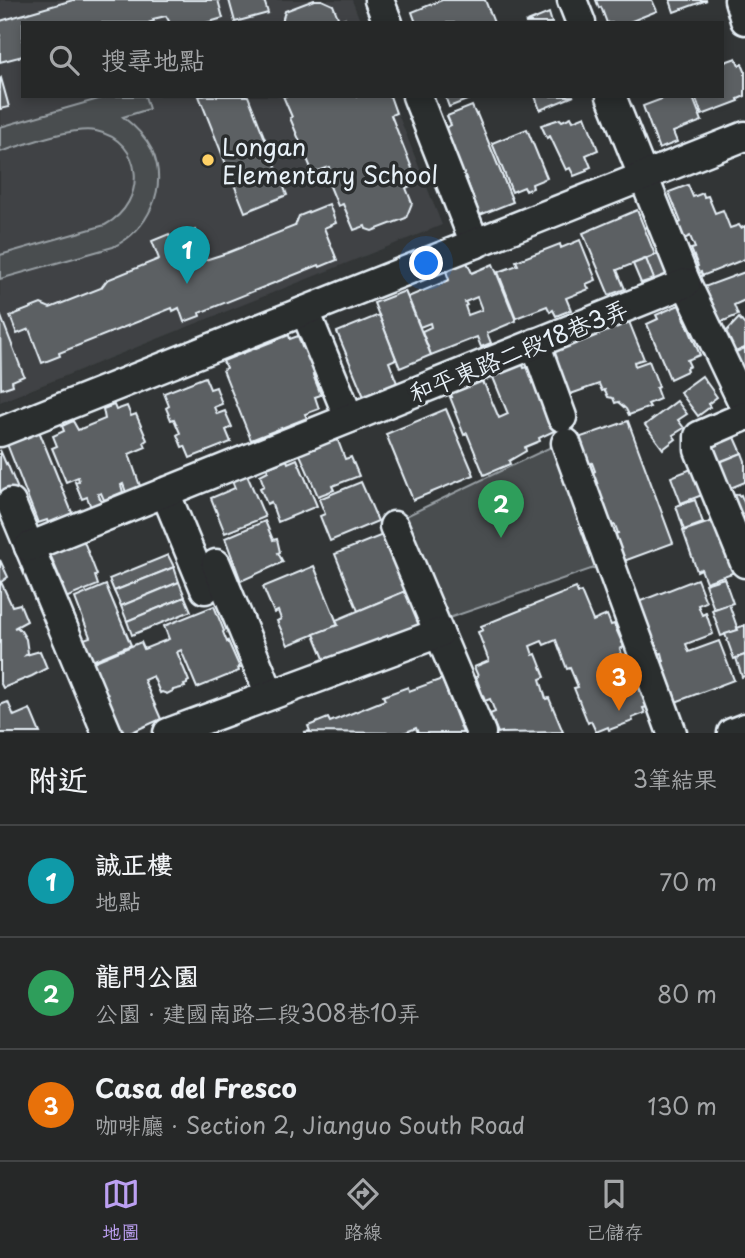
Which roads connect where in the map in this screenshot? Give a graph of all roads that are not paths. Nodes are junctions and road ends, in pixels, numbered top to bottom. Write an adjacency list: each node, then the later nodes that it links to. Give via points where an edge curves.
1 (379, 0): 5 (street)
2 (572, 0): 6 (street)
3 (739, 0): 4 (street)
4 (745, 20)
5 (387, 21)
6 (580, 21)
7 (418, 98): 11 (street)
8 (612, 98): 10 (street)
9 (745, 136): 10 (street)
10 (643, 177): 11 (street); 12 (street)
11 (475, 244): 13 (street)
12 (686, 283): 14 (street, 和平東路二段18巷3弄); 15 (street)
13 (305, 311): 17 (street); 18 (street)
14 (535, 343): 17 (street, 和平東路二段18巷3弄); 30 (street)
15 (745, 407)
16 (745, 416): 23 (street, via 699,436 699,450)
17 (349, 418): 19 (street, 和平東路二段18巷3弄)
18 (0, 432)
19 (165, 492): 22 (street, 和平東路二段18巷3弄); 25 (street)
20 (10, 503): 22 (street)
21 (394, 526): 24 (street)
22 (29, 547): 27 (street)
23 (745, 563)
24 (439, 633): 25 (street); 29 (street)
25 (270, 695): 28 (street)
26 (745, 728): 31 (street)
27 (107, 733)
28 (168, 733)
29 (481, 733)
30 (672, 733)
31 (732, 733)

